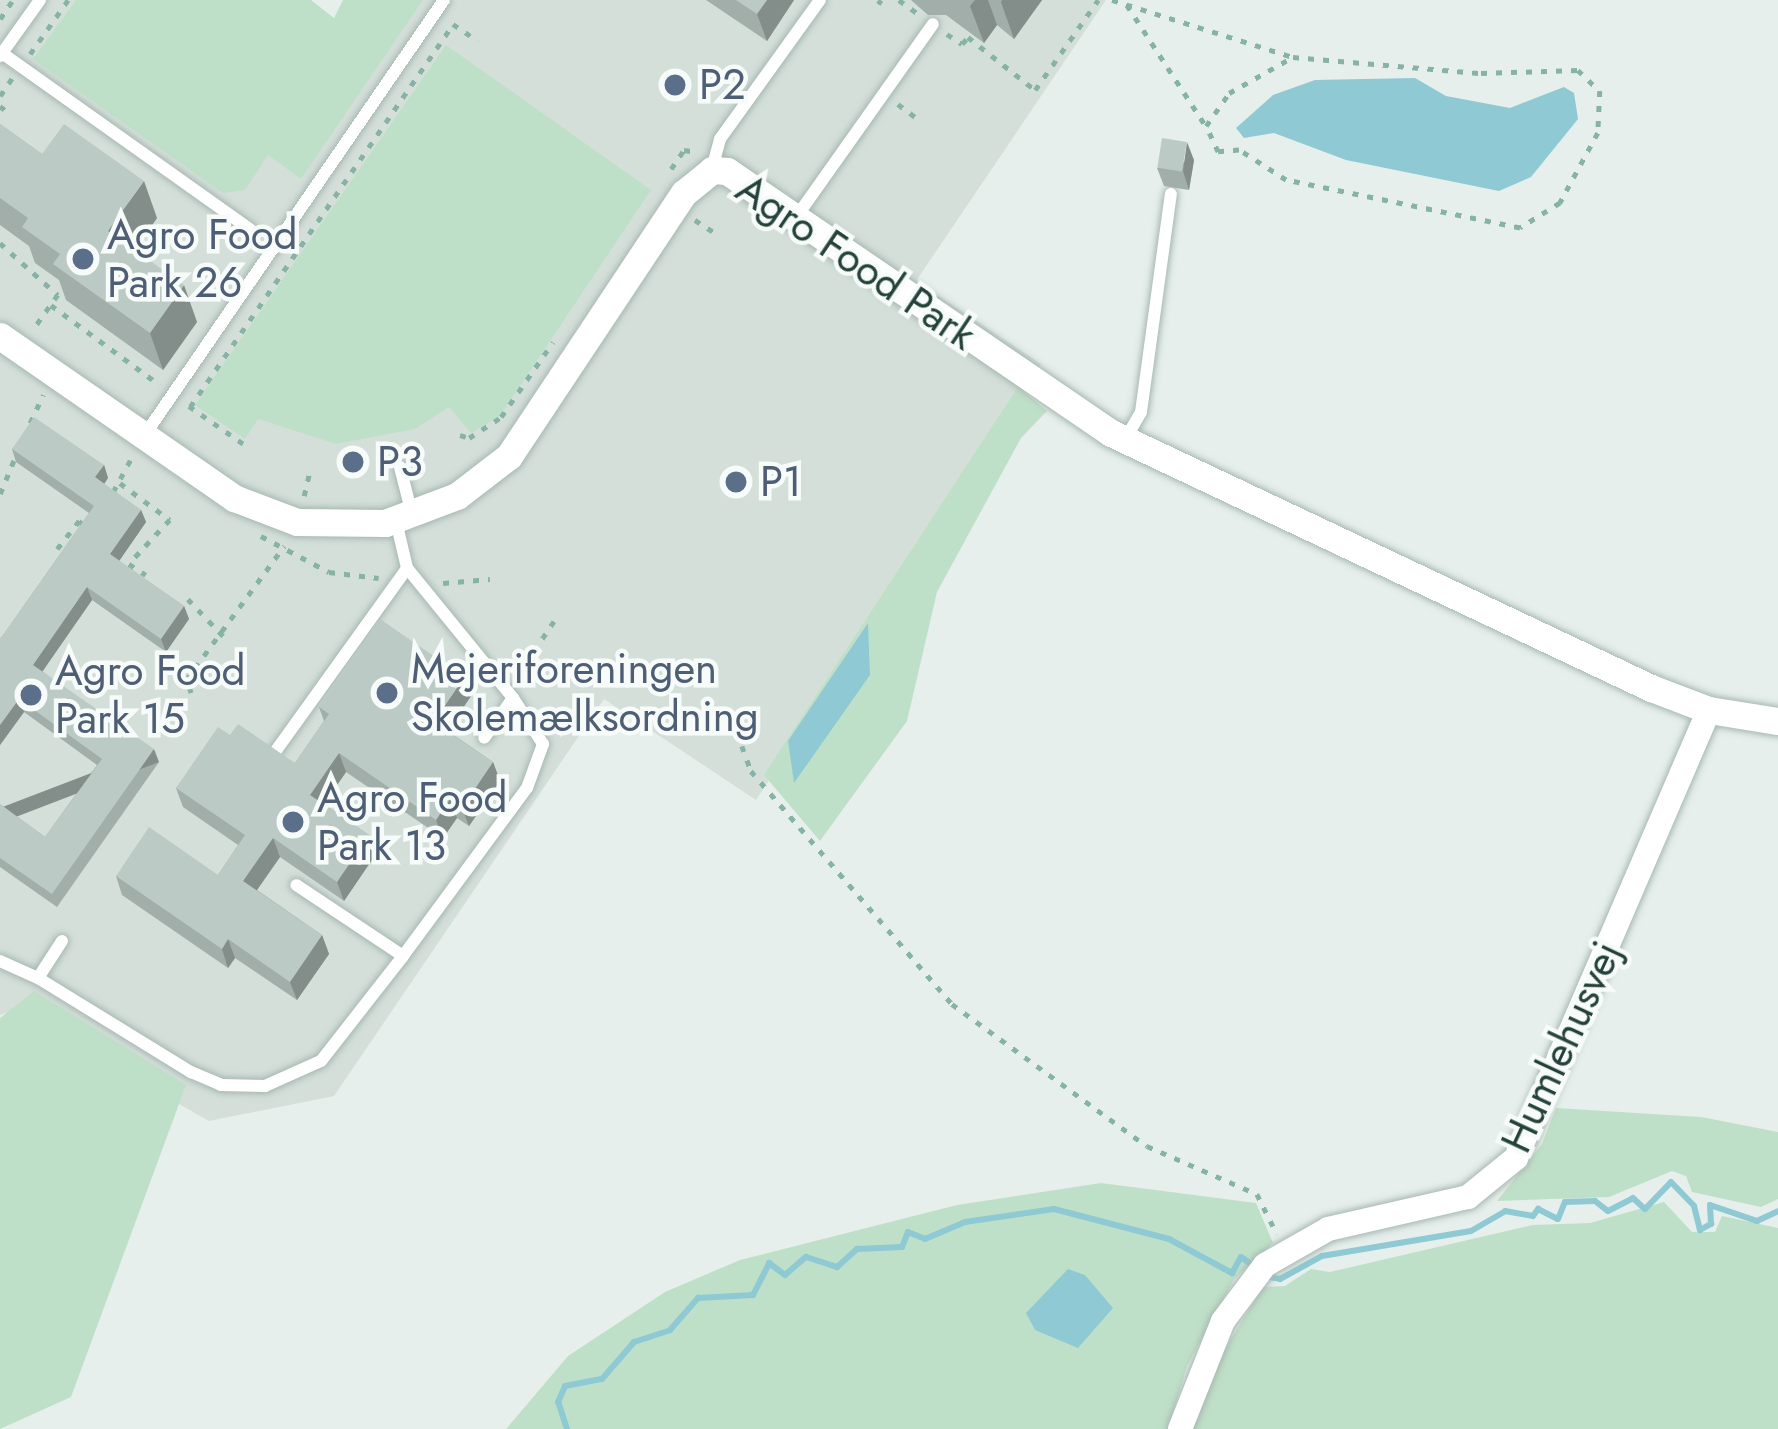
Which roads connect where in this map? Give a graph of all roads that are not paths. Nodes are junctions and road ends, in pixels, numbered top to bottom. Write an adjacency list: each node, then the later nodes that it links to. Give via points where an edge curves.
1 (40, 0): 5 (lane)
2 (444, 0): 11 (lane)
3 (820, 0): 6 (lane, via 720,139)
4 (933, 24): 8 (lane)
5 (1, 55): 9 (lane)
6 (712, 170): 8 (street, Agro Food Park, via 742,179); 14 (street, Agro Food Park, via 684,193 509,456 457,496)
7 (1172, 194): 12 (lane, via 1141,412)
8 (797, 218): 12 (street, Agro Food Park)
9 (251, 230)
10 (0, 336): 11 (street, Agro Food Park)
11 (143, 437): 14 (street, Agro Food Park, via 234,498 297,522 355,527)
12 (1125, 440): 17 (street, Agro Food Park)
13 (400, 467): 14 (lane)
14 (404, 517): 15 (lane)
15 (407, 568): 16 (lane); 20 (lane)
16 (510, 694): 19 (lane); 23 (lane, via 543,744 527,788)
17 (1708, 710): 18 (street, Agro Food Park); 26 (street, Humlehusvej, via 1516,1158 1468,1197 1328,1229 1285,1250 1223,1321)
18 (1778, 721)
19 (484, 738)
20 (275, 752)
21 (296, 885): 23 (lane)
22 (62, 941): 25 (lane)
23 (403, 956): 25 (lane, via 321,1060 265,1086 221,1085 190,1072)
24 (0, 962): 25 (lane)
25 (38, 978)
26 (1180, 1429)

